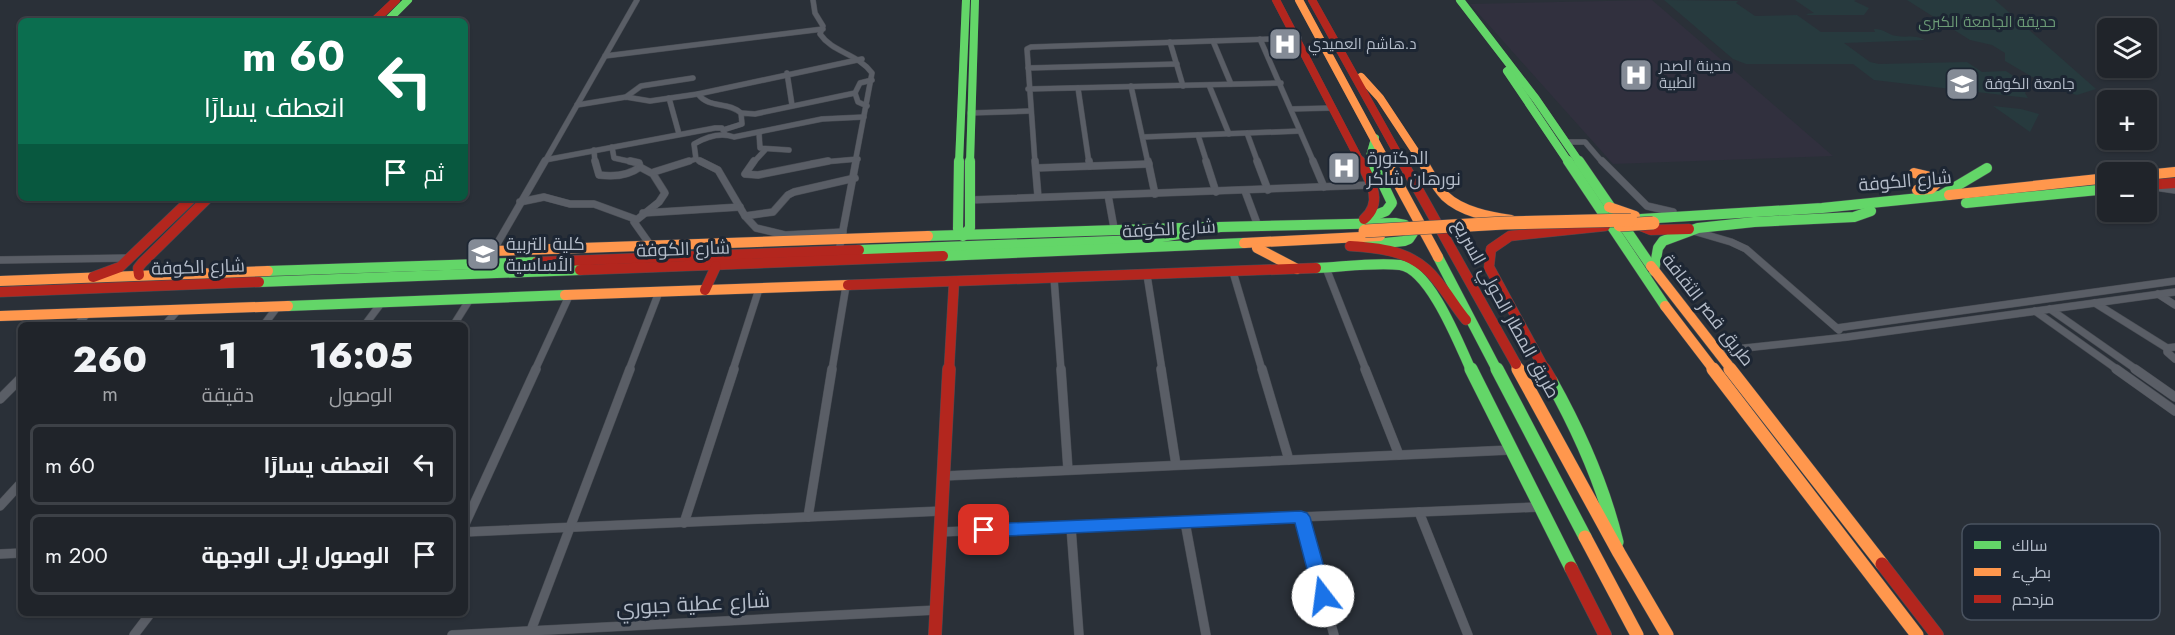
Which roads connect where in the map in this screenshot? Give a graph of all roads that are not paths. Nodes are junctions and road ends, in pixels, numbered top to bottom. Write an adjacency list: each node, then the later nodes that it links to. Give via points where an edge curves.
1 (396, 0): 12 (main road)
2 (408, 0): 13 (main road)
3 (637, 0): 20 (street)
4 (813, 0): 15 (street)
5 (966, 0): 14 (main road)
6 (975, 0): 14 (main road)
7 (1276, 0): 16 (main road)
8 (1299, 0): 57 (main road, طريق المطار الحولي السريع)
9 (1312, 0): 25 (main road, طريق المطار الحولي السريع)
10 (1452, 0): 39 (main road, طريق قصر الثقافة)
11 (1460, 0): 39 (main road, طريق قصر الثقافة)
12 (377, 18)
13 (390, 18)
14 (970, 20): 46 (main road); 60 (main road)
15 (823, 29): 20 (street); 21 (street, via 820,34 825,43)
16 (1299, 38): 17 (street); 43 (main road)
17 (1260, 39): 18 (street); 28 (street)
18 (1214, 41): 19 (street); 29 (street)
19 (1170, 42): 22 (street); 23 (street, via 1031,47 1027,52)
20 (605, 56): 40 (street)
21 (862, 59): 24 (street); 27 (street, via 872,73)
22 (1177, 64): 23 (street); 31 (street)
23 (1028, 68): 34 (street)
24 (787, 73): 36 (street); 41 (street)
25 (1352, 73): 106 (main road, bridge, via 1380,98 1438,188 1455,205 1507,220); 193 (main road, طريق المطار الحولي السريع)
26 (693, 78): 37 (street, via 641,86)
27 (872, 80): 35 (street, via 860,83); 42 (street)
28 (1281, 83): 29 (street); 44 (street)
29 (1231, 84): 32 (street)
30 (1131, 86): 31 (street); 33 (street); 56 (street)
31 (1183, 86): 32 (street)
32 (1209, 86): 54 (street)
33 (1078, 88): 34 (street); 68 (street)
34 (1028, 89): 45 (street)
35 (855, 93): 41 (street); 42 (street, via 858,102)
36 (698, 94): 38 (street); 47 (street, via 708,103 736,108)
37 (626, 98): 38 (street); 40 (street)
38 (669, 98): 53 (street)
39 (1531, 99): 58 (main road, طريق قصر الثقافة); 160 (main road, طريق قصر الثقافة)
40 (577, 105): 66 (street)
41 (792, 105): 47 (street)
42 (867, 106): 48 (street)
43 (1331, 108): 44 (street); 79 (main road)
44 (1292, 109): 49 (street)
45 (1030, 111): 46 (street); 70 (street)
46 (970, 113): 60 (main road)
47 (741, 114): 50 (street, via 742,124)
48 (864, 117): 51 (street, via 822,119); 65 (street)
49 (1300, 131): 52 (street); 81 (street)
50 (724, 132): 51 (street, via 734,136); 53 (street, via 719,127); 64 (street, via 694,144)
51 (759, 133): 62 (street, via 760,148)
52 (1247, 133): 54 (street); 83 (street)
53 (679, 134): 59 (street)
54 (1228, 134): 55 (street)
55 (1198, 135): 56 (street); 87 (street)
56 (1143, 137): 67 (street)
57 (1375, 138): 111 (main road, via 1370,156 1392,203); 163 (main road, طريق المطار الحولي السريع)
58 (1566, 142): 98 (main road, طريق قصر الثقافة); 100 (street, via 1585,142 1647,206)
59 (612, 147): 61 (street); 69 (street, via 615,158 639,163)
60 (965, 147): 92 (main road); 114 (main road, via 958,229)
61 (594, 150): 66 (street); 69 (street, via 599,176 622,175)
62 (765, 150): 63 (street); 65 (street, via 745,174)
63 (789, 150)
64 (696, 159): 72 (street); 97 (street, via 718,170)
65 (858, 159): 76 (street)
66 (545, 160): 95 (street)
67 (1149, 164): 68 (street); 88 (street)
68 (1090, 166): 70 (street)
69 (640, 168): 72 (street)
70 (1036, 168): 91 (street)
71 (1987, 168): 90 (main road)
72 (654, 172): 101 (street, via 665,194)
73 (2175, 172): 75 (main road)
74 (1914, 173): 96 (main road, via 1931,177 1937,183 1935,187 1890,192)
75 (2157, 173)
76 (855, 178): 102 (street, via 794,192 773,212); 113 (street)
77 (2097, 179): 90 (main road, شارع الكوفة)
78 (2175, 183): 80 (main road)
79 (1371, 185): 81 (street); 111 (main road, via 1376,202)
80 (2157, 185)
81 (1324, 187): 83 (street)
82 (2157, 188): 85 (street)
83 (1268, 190): 86 (street)
84 (2097, 190): 96 (main road, شارع الكوفة)
85 (2175, 190)
86 (1245, 191): 87 (street); 108 (street)
87 (1216, 192): 88 (street)
88 (1155, 194): 89 (street)
89 (1108, 195): 91 (street); 110 (street)
90 (1939, 196): 96 (main road, شارع الكوفة)
91 (1038, 197): 92 (street)
92 (970, 200): 114 (main road, via 970,228)
93 (189, 201): 121 (main road)
94 (205, 201): 119 (main road)
95 (520, 202): 105 (street, via 544,198 594,204); 120 (street)
96 (1872, 206): 99 (main road, شارع الكوفة); 112 (main road, via 1854,217)
97 (740, 207): 101 (street); 102 (street)
98 (1609, 207): 104 (main road); 126 (main road, طريق قصر الثقافة)
99 (1848, 207): 100 (main road); 103 (main road, شارع الكوفة)
100 (1673, 212): 104 (main road)
101 (642, 213): 105 (street)
102 (745, 216): 113 (street, via 756,228 777,234)
103 (1709, 217): 104 (main road, bridge); 106 (main road, bridge)
104 (1633, 218): 106 (main road, bridge); 112 (main road, via 1634,225 1643,229)
105 (635, 219): 116 (street)
106 (1604, 223): 111 (main road, bridge); 111 (main road); 193 (main road, via 1510,236 1495,245 1489,267 1552,381 1603,489 1614,518)
107 (1346, 224): 108 (main road); 111 (main road); 117 (main road, via 1395,223 1405,225 1413,233 1404,241)
108 (1258, 226): 109 (main road)
109 (1220, 227): 110 (main road); 115 (main road)
110 (1114, 228): 114 (main road)
111 (1366, 229): 115 (main road, شارع الكوفة)
112 (1689, 229): 126 (main road, via 1672,235 1659,246); 162 (street, via 1746,249)
113 (842, 240): 114 (main road, شارع الكوفة); 116 (main road); 120 (main road, شارع الكوفة)
114 (963, 241): 115 (main road, شارع الكوفة)
115 (1140, 245): 118 (main road, via 1192,251); 123 (main road, شارع الكوفة)
116 (651, 246): 120 (main road)
117 (1350, 246): 118 (main road); 163 (main road, via 1402,253 1421,262 1453,307)
118 (1257, 248): 125 (main road)
119 (148, 257): 121 (main road); 131 (main road, via 138,268)
120 (489, 257): 131 (main road, شارع الكوفة)
121 (130, 258): 122 (street); 129 (main road, via 110,272)
122 (0, 260)
123 (716, 266): 131 (main road, شارع الكوفة); 137 (main road)
124 (1326, 268): 125 (main road); 172 (main road, via 1406,266 1420,275 1444,312); 173 (street)
125 (1297, 269): 127 (main road)
126 (1654, 271): 161 (main road, طريق قصر الثقافة)
127 (1233, 272): 128 (main road); 174 (street)
128 (1147, 275): 130 (main road); 175 (street)
129 (92, 278): 131 (main road, شارع الكوفة); 132 (main road, شارع الكوفة)
130 (1054, 278): 134 (main road); 176 (street)
131 (140, 279): 139 (main road, شارع الكوفة)
132 (0, 281)
133 (2175, 281): 138 (street)
134 (954, 282): 135 (main road); 177 (main road)
135 (846, 286): 136 (main road); 184 (street)
136 (759, 289): 137 (main road); 186 (street)
137 (705, 290): 140 (main road)
138 (2100, 291): 145 (street); 162 (street)
139 (0, 292)
140 (659, 292): 143 (main road); 189 (street)
141 (2175, 292): 142 (street)
142 (2158, 294): 145 (street); 148 (street)
143 (568, 296): 144 (main road); 183 (street)
144 (470, 299): 146 (main road); 159 (street)
145 (2112, 300): 147 (street)
146 (381, 302): 149 (main road); 158 (street)
147 (2095, 303): 150 (street); 165 (street)
148 (2175, 305)
149 (278, 306): 151 (main road); 157 (street)
150 (2050, 309): 152 (street); 169 (street)
151 (178, 310): 153 (main road); 156 (street)
152 (2035, 311): 164 (street); 171 (street)
153 (88, 313): 154 (main road); 155 (street)
154 (0, 316)
155 (80, 322)
156 (168, 322)
157 (265, 322)
158 (367, 322)
159 (456, 322)
160 (1678, 325): 161 (main road); 208 (main road, طريق قصر الثقافة)
161 (1696, 325): 166 (main road, طريق قصر الثقافة)
162 (1837, 328): 164 (street)
163 (1476, 330): 206 (main road, طريق المطار الحولي السريع)
164 (1847, 337): 166 (street)
165 (2171, 348): 167 (street, via 2167,352)
166 (1717, 351): 209 (main road, طريق قصر الثقافة)
167 (2175, 359)
168 (18, 381): 170 (street)
169 (2175, 397)
170 (0, 399)
171 (2175, 411)
172 (1510, 450): 173 (street); 180 (main road)
173 (1399, 455): 174 (street)
174 (1289, 460): 175 (street)
175 (1176, 465): 176 (street)
176 (1068, 470): 177 (street)
177 (944, 476): 181 (main road)
178 (18, 486): 179 (street)
179 (0, 506)
180 (1539, 507): 182 (street); 205 (main road)
181 (942, 511): 184 (street); 191 (main road)
182 (1419, 512): 185 (street); 204 (street)
183 (468, 517)
184 (808, 517): 186 (street)
185 (1301, 517): 187 (street); 203 (street)
186 (684, 522): 189 (street)
187 (1185, 522): 188 (street); 202 (street)
188 (1071, 527): 191 (street); 201 (street)
189 (569, 528): 190 (street); 197 (street)
190 (468, 532)
191 (941, 532): 195 (main road)
192 (18, 553): 194 (street)
193 (1619, 553): 207 (main road, طريق المطار الحولي السريع)
194 (0, 554)
195 (937, 610): 197 (street, شارع عطية جبوري); 200 (main road)
196 (148, 616): 198 (street)
197 (530, 633): 199 (street, شارع عطية جبوري)
198 (134, 635)
199 (452, 635)
200 (935, 635)
201 (1079, 635)
202 (1206, 635)
203 (1334, 635)
204 (1468, 635)
205 (1605, 635)
206 (1637, 635)
207 (1667, 635)
208 (1917, 635)
209 (1936, 635)

